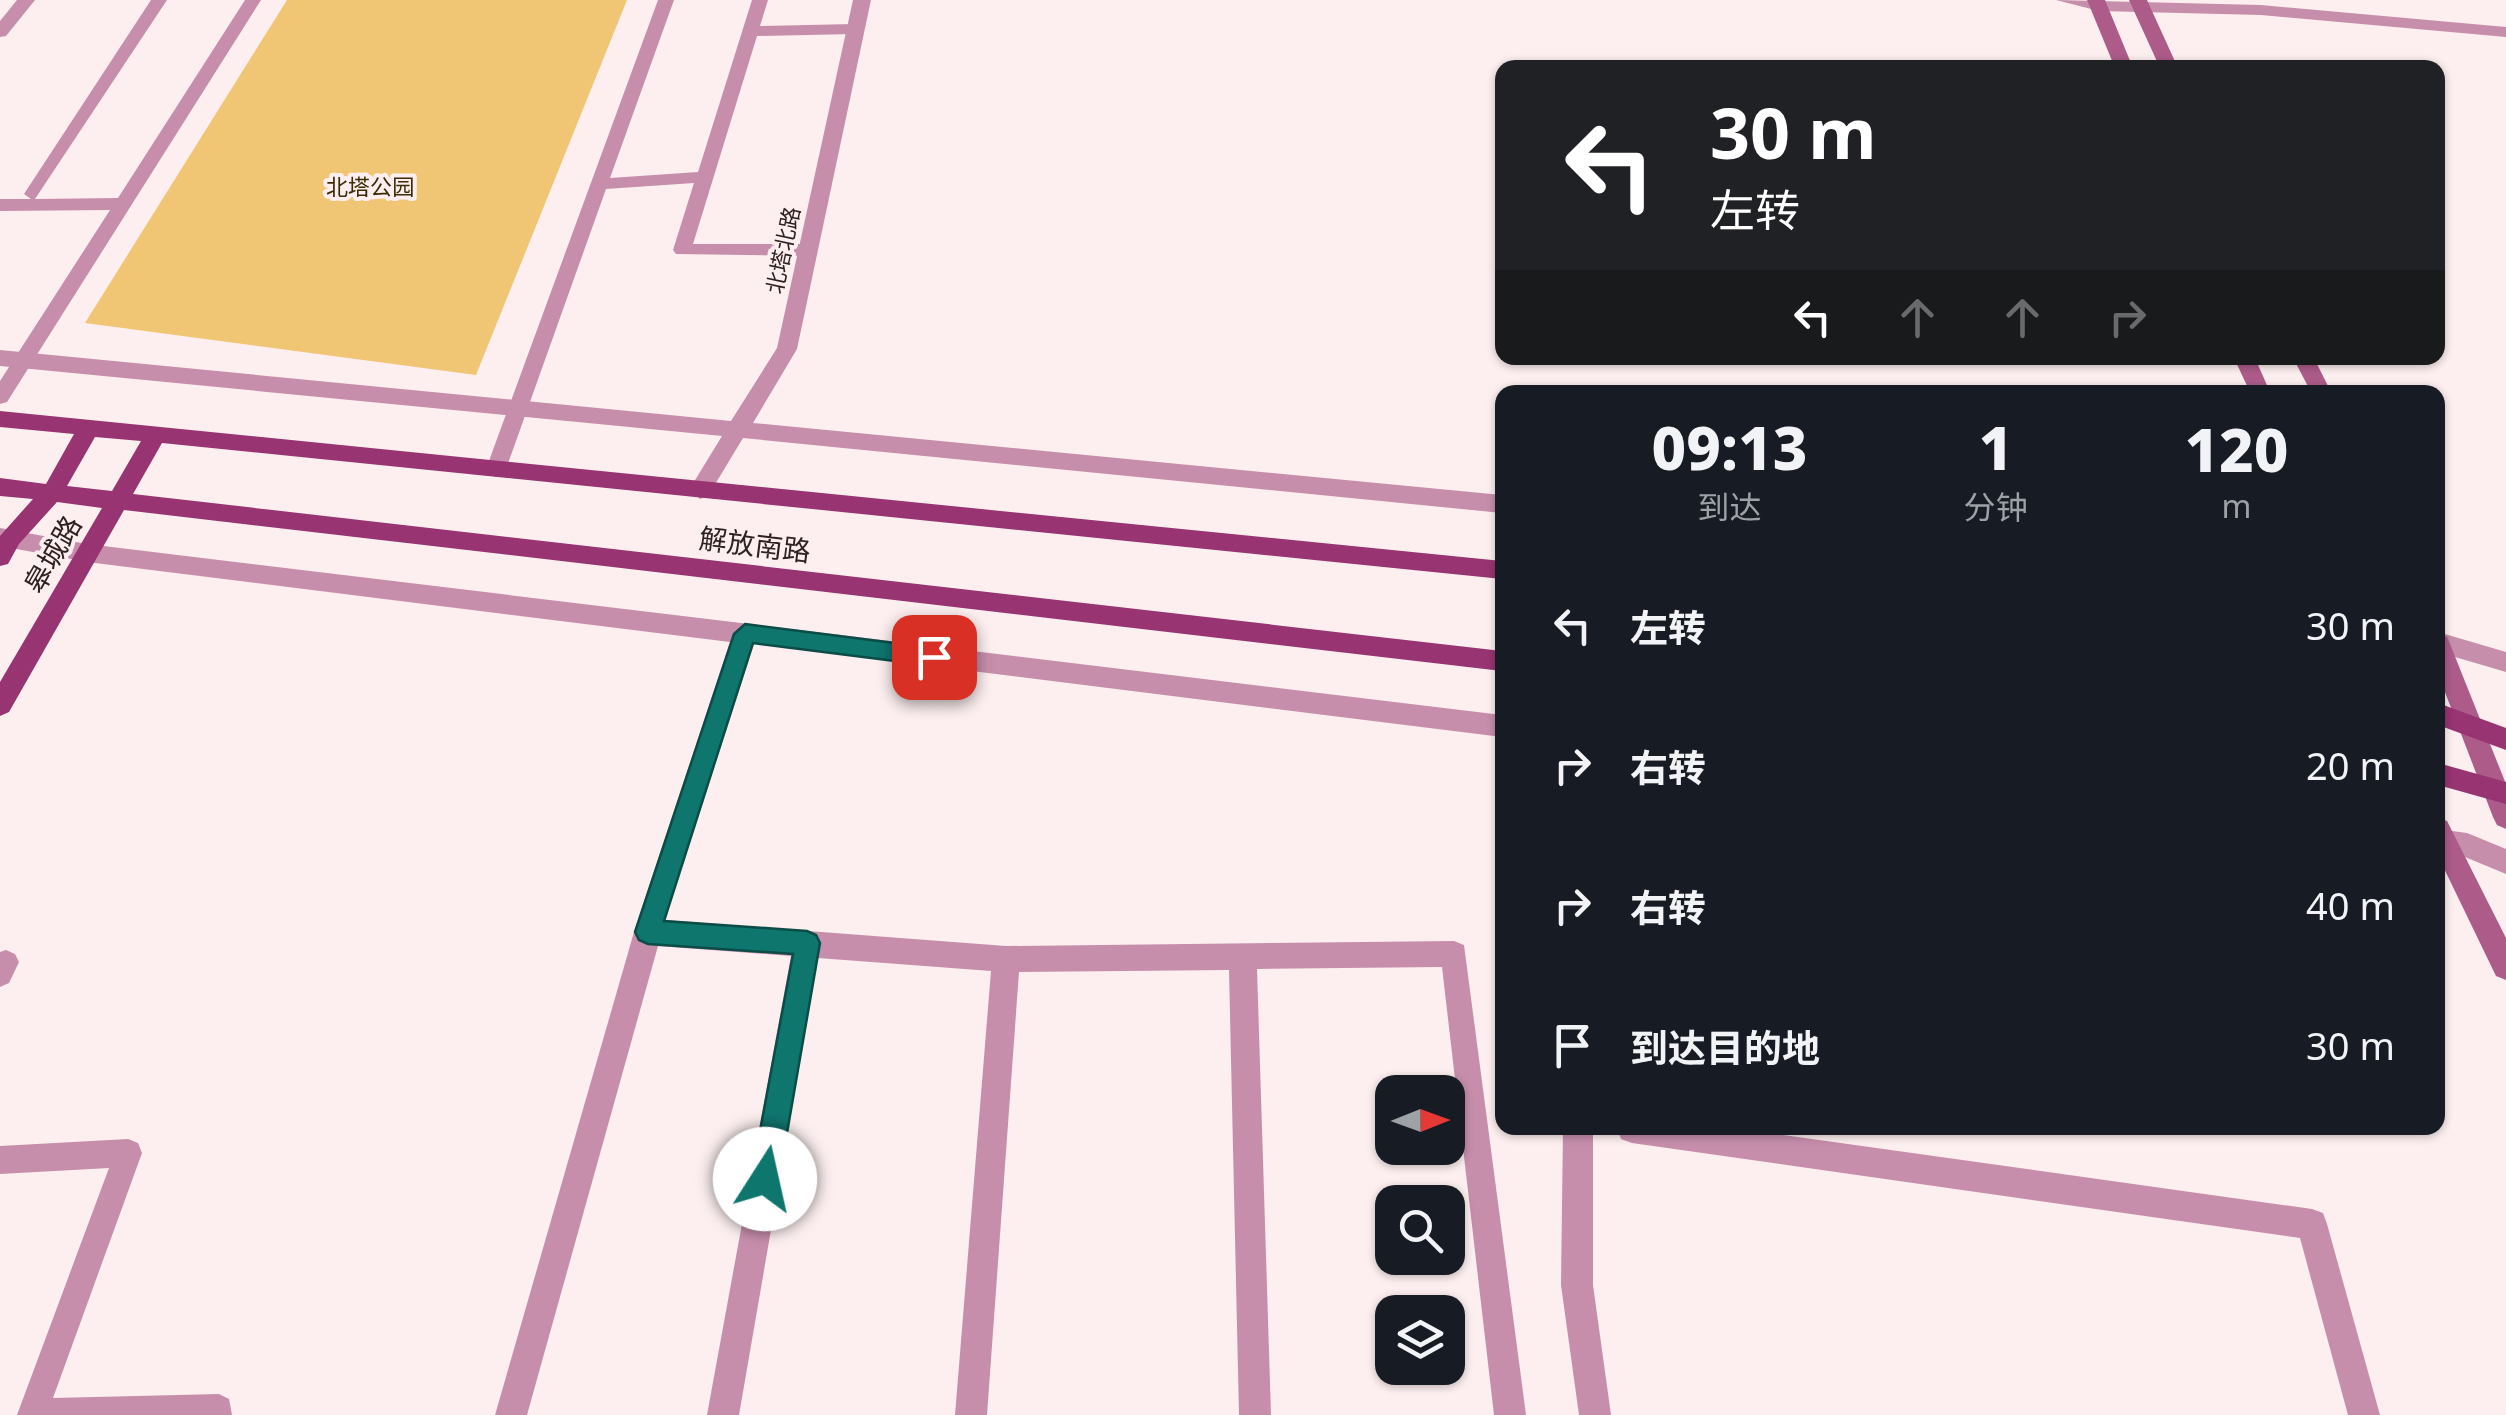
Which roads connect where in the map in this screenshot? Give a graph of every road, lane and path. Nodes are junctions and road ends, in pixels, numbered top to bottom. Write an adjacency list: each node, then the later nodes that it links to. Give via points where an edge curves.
1 (26, 0): 11 (street)
2 (160, 0): 18 (lane)
3 (253, 0): 20 (lane)
4 (666, 0): 17 (lane)
5 (760, 0): 12 (lane)
6 (862, 0): 10 (street, 北塔北路)
7 (2065, 0): 9 (street)
8 (2139, 2): 9 (street); 13 (street); 15 (main road)
9 (2097, 3): 14 (main road)
10 (854, 29): 12 (lane); 21 (street, 北塔北路)
11 (0, 32)
12 (750, 32): 16 (lane)
13 (2506, 32)
14 (2121, 60)
15 (2165, 60)
16 (704, 178): 17 (lane); 21 (lane, via 682,250)
17 (600, 184): 24 (lane)
18 (33, 194)
19 (0, 204): 20 (lane)
20 (123, 204): 22 (lane)
21 (808, 250): 27 (street, 北塔北路, via 787,349)
22 (12, 360): 23 (lane); 24 (street)
23 (0, 397)
24 (518, 408): 27 (street); 29 (lane)
25 (0, 418): 26 (main road, 解放南路)
26 (88, 428): 28 (main road, 解放南路); 32 (main road, 皋城路)
27 (737, 429): 31 (street, 北塔北路); 34 (street)
28 (156, 434): 29 (main road, 解放南路); 33 (main road, 皋城路)
29 (496, 469): 31 (main road, 解放南路)
30 (0, 487): 32 (main road, 解放南路)
31 (700, 490): 37 (main road, 解放南路)
32 (52, 493): 33 (main road, 解放南路); 35 (main road, 皋城路)
33 (118, 500): 36 (main road, 皋城路); 40 (main road, 解放南路)
34 (1495, 503)
35 (4, 544): 36 (street)
36 (87, 553): 38 (street); 43 (main road, 皋城路)
37 (1495, 569)
38 (745, 634): 46 (street); 54 (street)
39 (2445, 645): 42 (street)
40 (1495, 660)
41 (2445, 661): 45 (main road)
42 (2506, 662)
43 (0, 705)
44 (2445, 716): 45 (main road)
45 (2470, 724): 47 (main road); 49 (main road)
46 (1495, 725)
47 (2506, 739)
48 (2445, 776): 49 (main road)
49 (2500, 791): 50 (main road)
50 (2506, 817)
51 (2445, 840): 53 (street)
52 (2445, 850): 58 (main road)
53 (2506, 862)
54 (648, 932): 55 (street); 64 (street)
55 (807, 943): 57 (street); 65 (street)
56 (1243, 955): 57 (street); 67 (street); 68 (street, via 1454,954)
57 (1006, 959): 66 (street)
58 (2506, 967)
59 (1578, 1135): 69 (street, via 1577,1286)
60 (1682, 1135): 70 (street, via 2312,1224)
61 (0, 1160): 62 (lane, via 128,1153)
62 (32, 1414): 63 (lane, via 219,1409)
63 (217, 1415)
64 (511, 1415)
65 (722, 1415)
66 (971, 1415)
67 (1255, 1415)
68 (1510, 1415)
69 (1595, 1415)
70 (2364, 1415)

